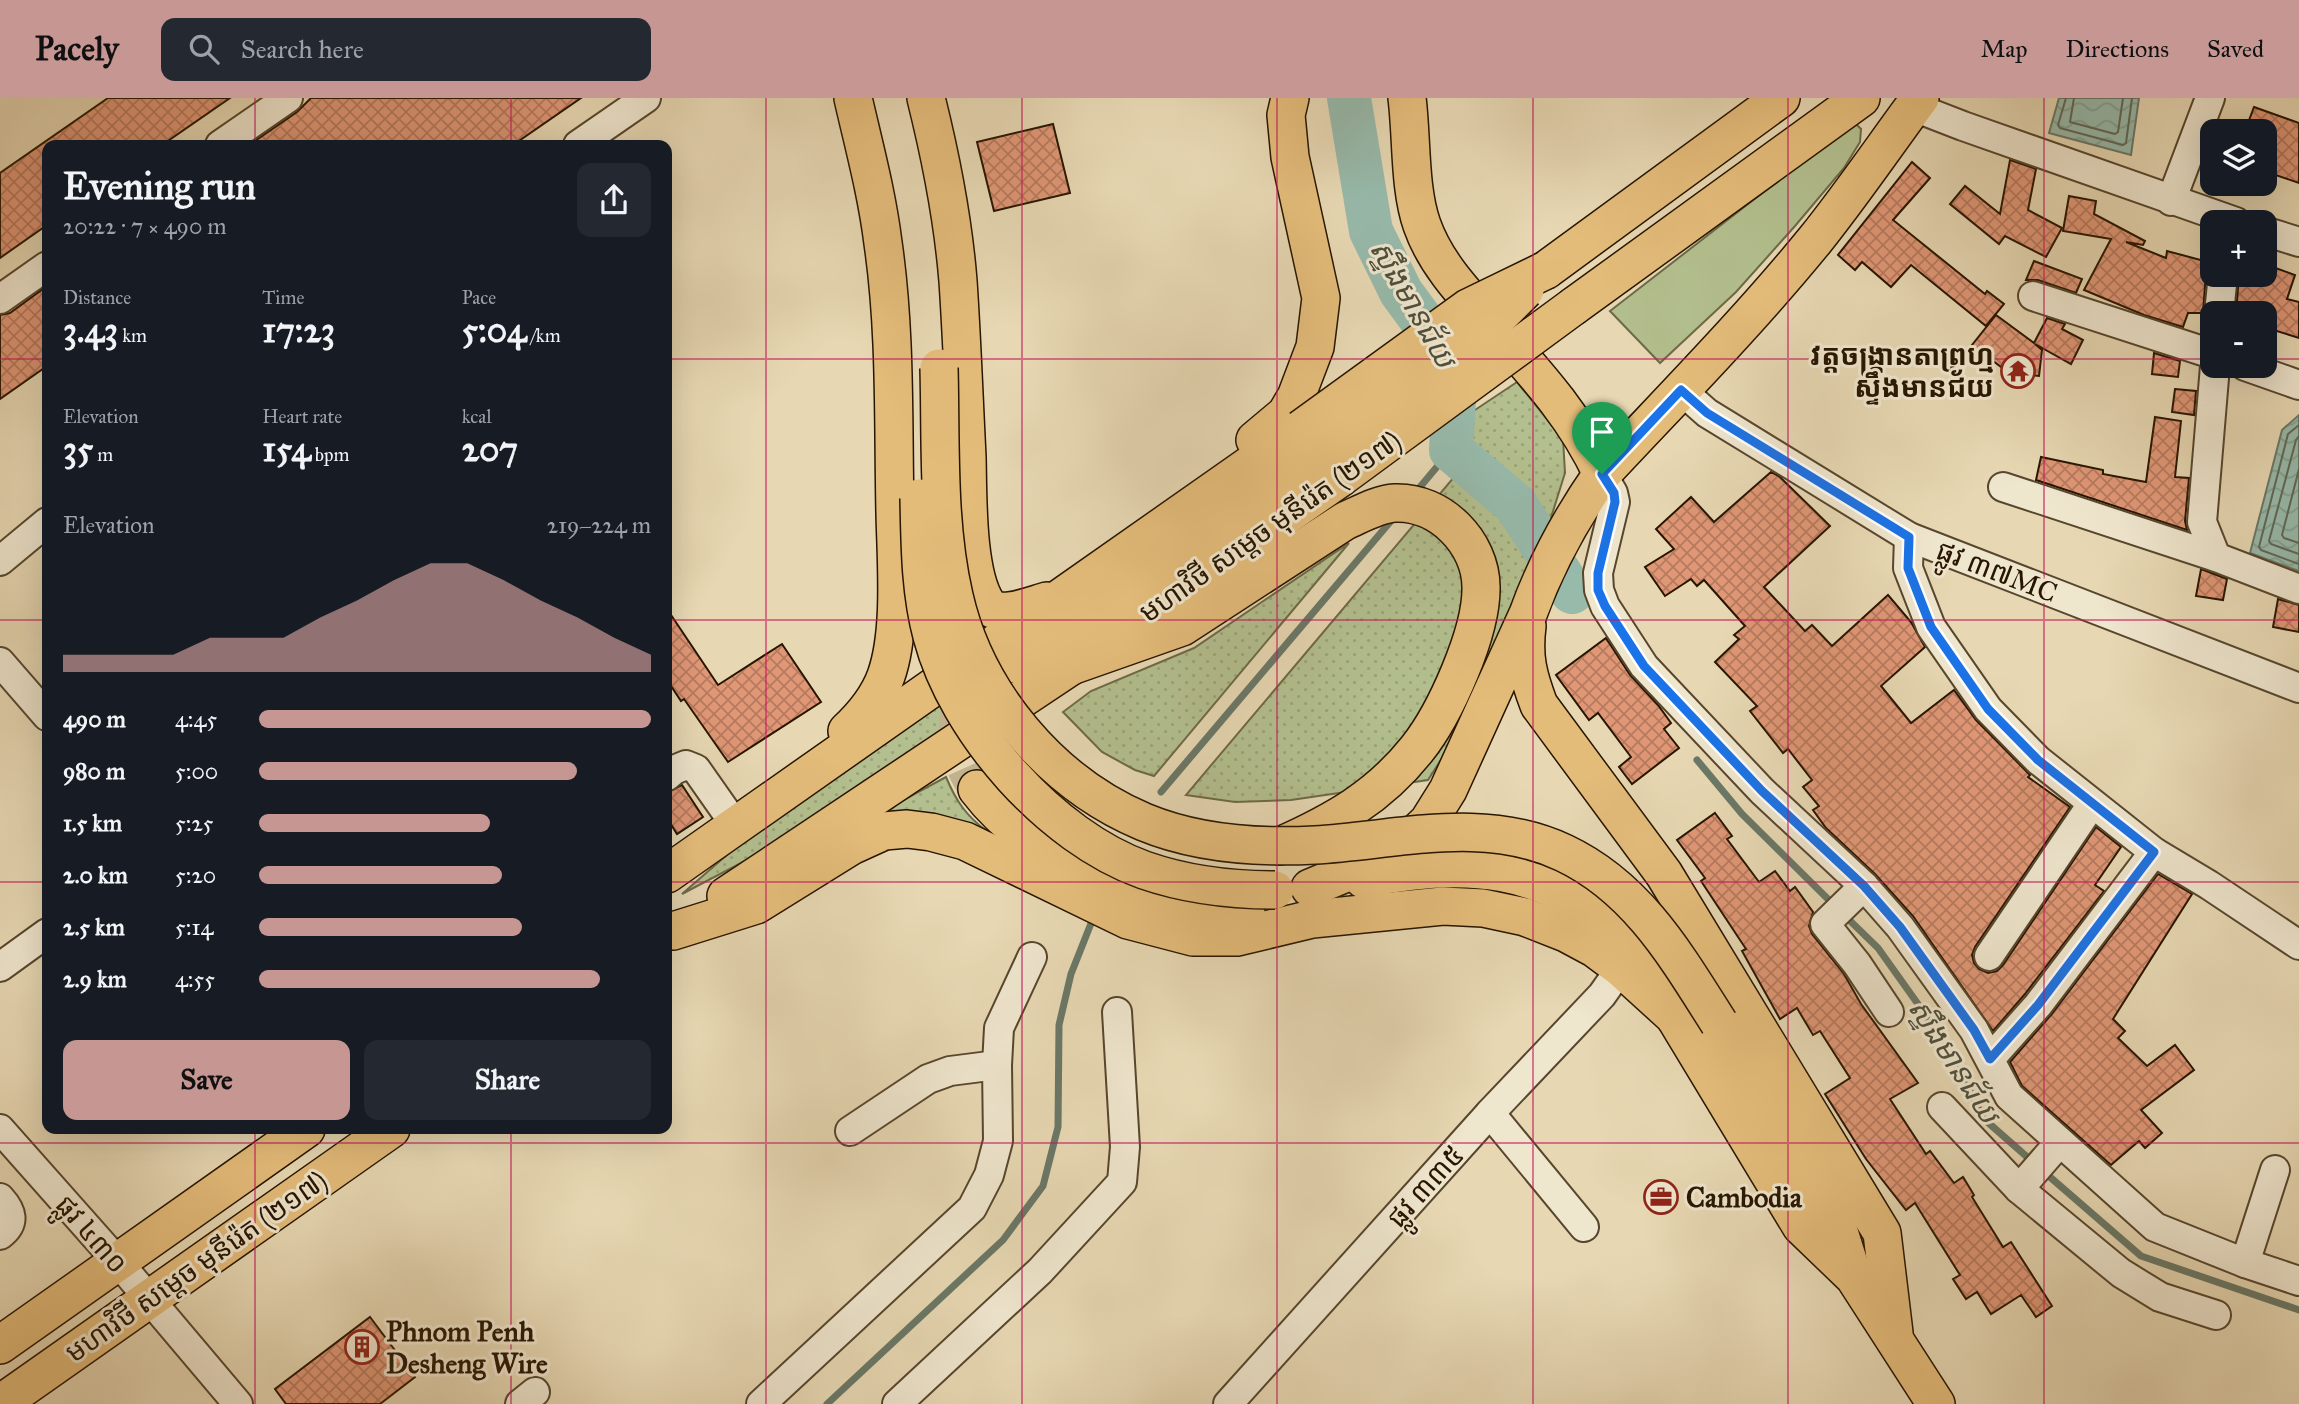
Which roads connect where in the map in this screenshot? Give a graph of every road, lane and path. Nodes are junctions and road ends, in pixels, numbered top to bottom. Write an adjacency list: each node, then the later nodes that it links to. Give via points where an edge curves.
1 (288, 98): 13 (street)
2 (646, 98): 14 (street)
3 (853, 98): 44 (main road, via 874,191 887,280 896,617 879,693)
4 (875, 98): 23 (main road)
5 (901, 98): 23 (main road, via 930,236)
6 (926, 98): 37 (main road, via 954,241 976,579 986,603 997,610)
7 (1290, 98): 31 (main road, via 1286,115 1290,157 1321,298 1315,347 1286,414 1237,456)
8 (1408, 98): 29 (main road, via 1414,201 1434,255 1564,407)
9 (1782, 98): 28 (main road, bridge, via 1546,270 1485,330)
10 (1861, 98): 28 (main road, មហាវិថី សម្តេច មុនីរ៉េត (២១៧), bridge, via 1574,306)
11 (2210, 98): 15 (street)
12 (1917, 102): 15 (street); 27 (main road, via 1815,240)
13 (227, 140)
14 (585, 140)
15 (2171, 201): 16 (street)
16 (2200, 211)
17 (2277, 235): 18 (street)
18 (2299, 242)
19 (42, 270): 21 (street)
20 (2033, 296): 22 (street)
21 (0, 299)
22 (2200, 350)
23 (927, 368): 49 (main road, bridge, via 954,597 971,649 1012,718 1061,770 1122,812 1195,838); 53 (main road, bridge, via 921,561 926,606 941,666 979,734 1034,799 1115,857 1170,878)
24 (2277, 377): 26 (street)
25 (2214, 378): 34 (street, via 2202,522)
26 (2299, 385)
27 (1681, 390): 29 (main road); 33 (street, ផ្លូវ ៣៧MC, via 1707,413)
28 (1320, 453): 31 (main road, មហាវិថី សម្តេច មុនីរ៉េត (២១៧)); 40 (main road); 41 (main road, មហាវិថី សម្តេច មុនីរ៉េត (២១៧))
29 (1602, 474): 38 (main road, via 1579,507); 52 (street, via 1615,502 1598,573 1598,590 1605,606 1644,666)
30 (2003, 487): 34 (street)
31 (1185, 512): 37 (main road, មហាវិថី សម្តេច មុនីរ៉េត (២១៧))
32 (42, 526): 35 (street)
33 (1909, 537): 42 (street, ផ្លូវ ៣៧MC); 47 (street, via 1908,568 1931,627 1988,709 2038,760)
34 (2216, 557): 36 (street)
35 (0, 561)
36 (2299, 589)
37 (1058, 599): 44 (main road, មហាវិថី សម្តេច មុនីរ៉េត (២១៧))
38 (1533, 602): 53 (main road, via 1448,790 1428,821 1382,858); 85 (main road, via 1524,646 1527,673 1539,705 1664,874 1882,1233)
39 (0, 662): 43 (street)
40 (1013, 664)
41 (1071, 666): 49 (main road, via 1182,627 1370,509 1395,503 1421,506 1443,516 1470,548 1482,587 1465,656 1444,704 1416,750 1375,793 1323,827); 55 (main road, មហាវិថី សម្តេច មុនីរ៉េត (២១៧))
42 (2299, 688)
43 (42, 710)
44 (818, 768): 48 (main road, មហាវិថី សម្តេច មុនីរ៉េត (២១៧))
45 (672, 771): 48 (street, via 686,765 696,769)
46 (977, 789): 53 (main road, via 1027,838 1063,862 1132,895 1235,917)
47 (2092, 804): 50 (street); 58 (street)
48 (736, 826): 51 (main road, មហាវិថី សម្តេច មុនីរ៉េត (២១៧))
49 (1279, 846): 81 (main road, bridge, via 1465,831 1499,834 1561,851 1615,885 1668,943 1831,1206)
50 (2154, 852): 57 (street); 65 (street, via 2038,1005)
51 (672, 863)
52 (1858, 891): 63 (street, via 1825,924); 65 (street, via 1900,927)
53 (1299, 899): 54 (main road, via 1237,937 1193,937 1128,920 965,841 907,829 884,831 851,846 756,905); 61 (main road, via 1483,908 1566,933); 64 (main road, via 1407,870 1475,867 1539,882 1598,917 1623,940)
54 (672, 932)
55 (672, 932)
56 (42, 937): 60 (street)
57 (2299, 945)
58 (1989, 956)
59 (1032, 957): 66 (street, via 999,1028)
60 (0, 967)
61 (1621, 968): 64 (main road); 68 (street, ផ្លូវ ៣៣៥, via 1602,995)
62 (1117, 1012): 90 (street, via 1125,1147 1122,1182 1041,1271)
63 (1889, 1012)
64 (1676, 1018): 81 (main road, via 1801,1226)
65 (1990, 1059): 73 (street, via 2009,1096)
66 (997, 1065): 70 (street, via 928,1079); 89 (street, via 998,1141 989,1174 972,1208)
67 (1942, 1107): 75 (street)
68 (1490, 1113): 77 (street); 91 (street, ផ្លូវ ៣៣៥)
69 (0, 1129): 79 (street, ផ្លូវ ៤៣០)
70 (850, 1131)
71 (299, 1134): 79 (main road, មហាវិថី សម្តេច មុនីរ៉េត (២១៧))
72 (384, 1134): 83 (main road, មហាវិថី សម្តេច មុនីរ៉េត (២១៧))
73 (2054, 1149): 75 (street); 80 (street, via 2155,1227)
74 (2275, 1170): 80 (street)
75 (2024, 1183): 84 (street, via 2121,1273 2160,1297)
76 (0, 1198): 78 (street, via 12,1219)
77 (1584, 1227)
78 (0, 1235)
79 (118, 1262): 83 (street, ផ្លូវ ៤៣០); 86 (main road, មហាវិថី សម្តេច មុនីរ៉េត (២១៧))
80 (2245, 1262): 82 (street)
81 (1854, 1277): 85 (main road)
82 (2299, 1281)
83 (148, 1300): 87 (main road, មហាវិថី សម្តេច មុនីរ៉េត (២១៧)); 88 (street, ផ្លូវ ៤៣០)
84 (2216, 1315)
85 (1895, 1341): 92 (main road)
86 (0, 1345)
87 (0, 1404)
88 (238, 1404)
89 (761, 1404)
90 (897, 1404)
91 (1228, 1404)
92 (1936, 1404)

